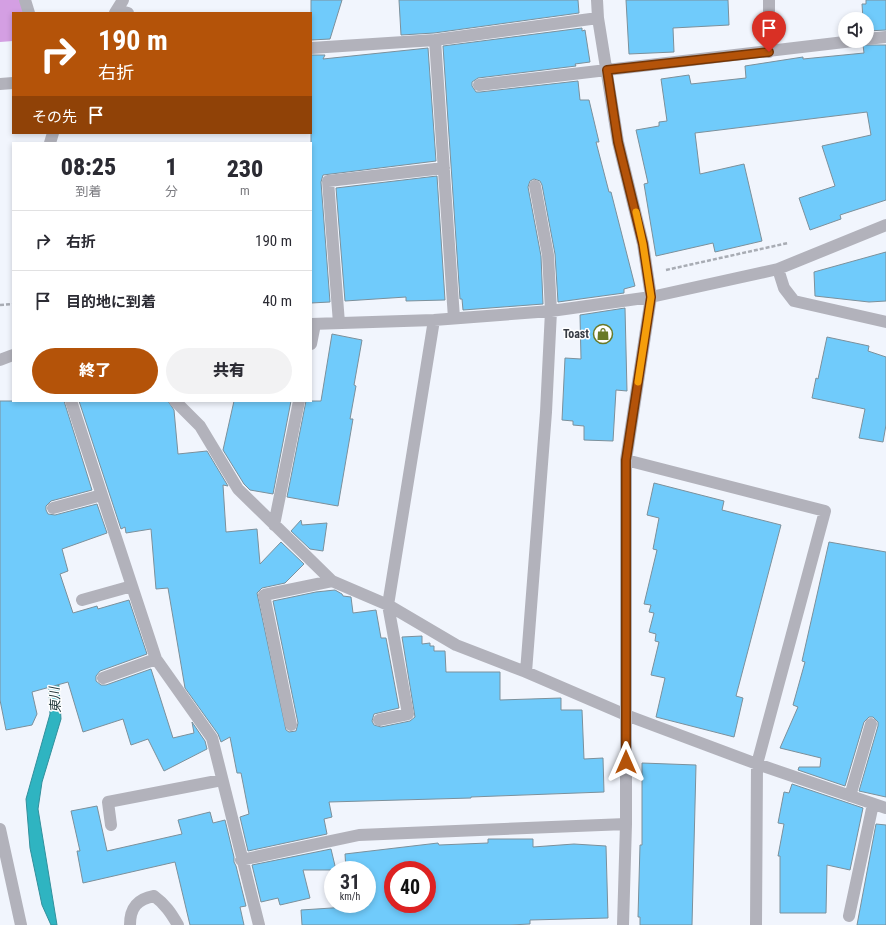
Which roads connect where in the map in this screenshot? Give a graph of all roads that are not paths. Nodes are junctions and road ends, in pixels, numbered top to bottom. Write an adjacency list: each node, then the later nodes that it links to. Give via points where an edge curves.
1 (25, 0): 4 (street)
2 (597, 0): 5 (street)
3 (769, 0): 11 (street)
4 (29, 12)
5 (598, 18): 8 (street); 12 (street)
6 (886, 37): 7 (street)
7 (874, 38)
8 (435, 40): 10 (street); 16 (street)
9 (838, 43): 11 (street)
10 (312, 48)
11 (769, 52): 12 (street)
12 (607, 70): 15 (street); 20 (street, via 618,142 643,244)
13 (12, 82): 14 (street)
14 (0, 84)
15 (479, 85)
16 (444, 168): 22 (street); 25 (street, via 328,181)
17 (535, 186): 21 (street, via 548,255)
18 (886, 225): 19 (street)
19 (778, 269): 20 (street); 24 (street, via 784,288 794,301)
20 (651, 297): 21 (street); 33 (street)
21 (551, 311): 22 (street); 42 (street, via 546,420)
22 (454, 318): 23 (street)
23 (434, 320): 25 (street); 40 (street)
24 (886, 322)
25 (339, 323): 26 (street)
26 (313, 324): 27 (street)
27 (312, 334)
28 (12, 355): 29 (street)
29 (0, 360)
30 (71, 402): 34 (street)
31 (176, 402): 36 (street, via 200,426 238,489)
32 (299, 402): 36 (street)
33 (626, 460): 44 (street); 48 (street, via 825,511)
34 (102, 495): 35 (street); 38 (street)
35 (53, 508)
36 (274, 525): 37 (street)
37 (332, 581): 40 (street); 47 (street, via 264,595)
38 (132, 586): 39 (street); 41 (street)
39 (82, 600)
40 (388, 605): 42 (street, via 456,644); 45 (street, via 408,714)
41 (156, 659): 43 (street); 49 (street, via 212,738)
42 (526, 672): 44 (street)
43 (103, 678)
44 (626, 715): 48 (street); 53 (street)
45 (379, 720)
46 (871, 724): 50 (street)
47 (291, 725)
48 (757, 764): 50 (street); 63 (street)
49 (222, 780): 54 (street, via 108,802); 56 (street)
50 (850, 796): 51 (street)
51 (873, 804): 52 (street); 57 (street)
52 (886, 808)
53 (626, 824): 56 (street, via 359,835); 62 (street)
54 (111, 825)
55 (0, 830): 58 (street)
56 (241, 860): 61 (street)
57 (849, 916)
58 (21, 925)
59 (130, 925): 60 (street, via 135,904 154,896 171,912)
60 (178, 925)
61 (259, 925)
62 (623, 925)
63 (756, 925)

